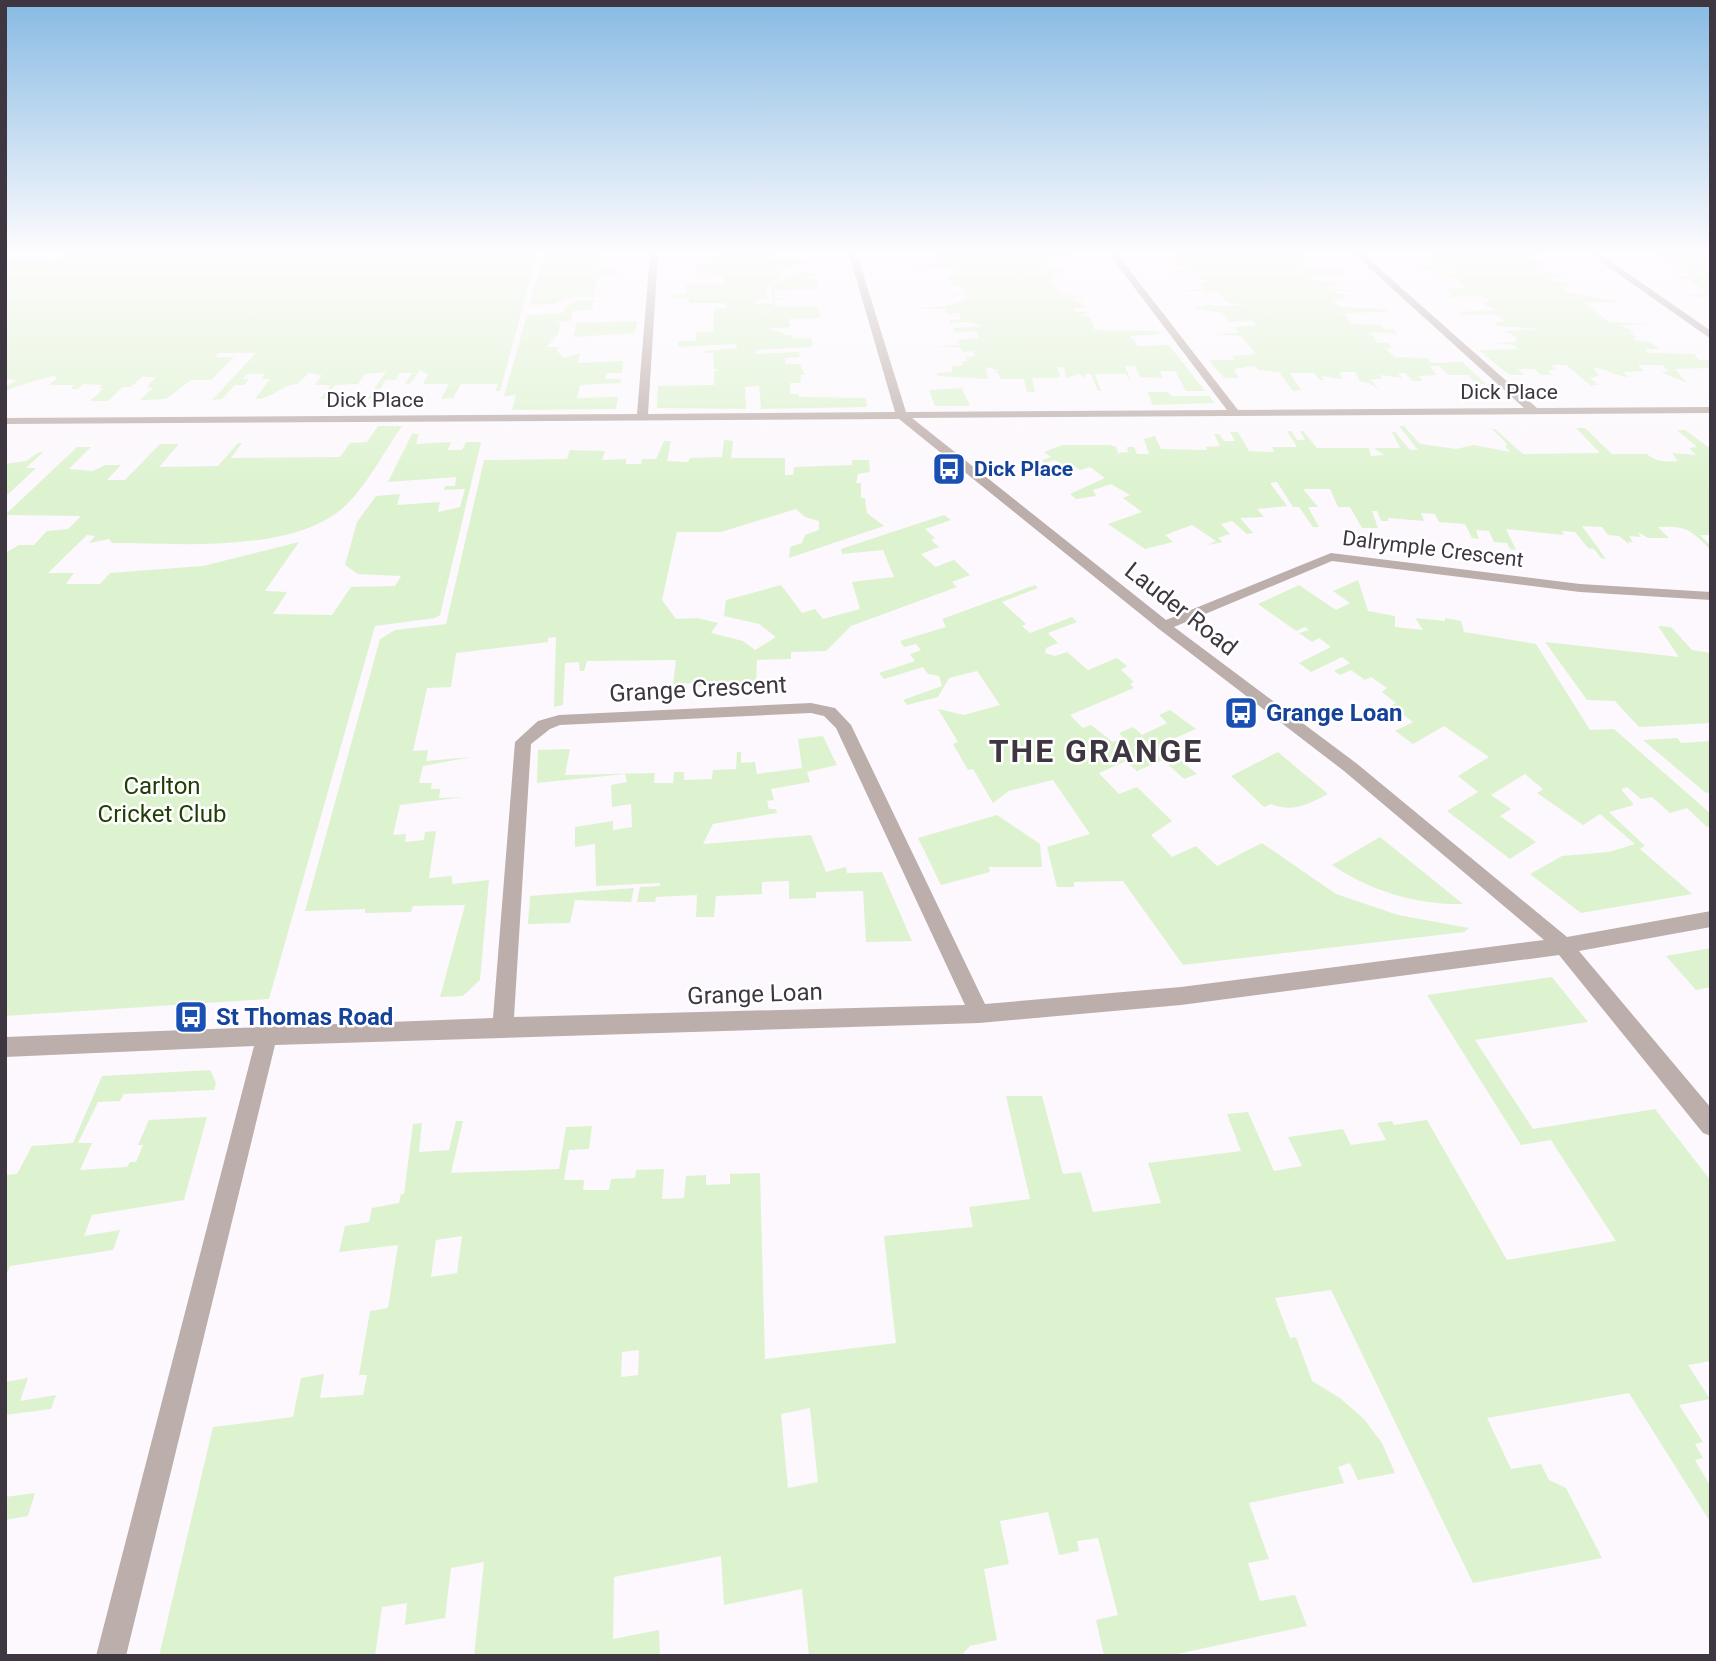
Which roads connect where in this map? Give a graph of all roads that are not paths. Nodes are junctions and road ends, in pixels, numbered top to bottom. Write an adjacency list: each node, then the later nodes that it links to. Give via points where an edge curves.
1 (648, 332): 9 (street)
2 (876, 332): 8 (street)
3 (1172, 332): 7 (street)
4 (1445, 332): 6 (street)
5 (1711, 410): 6 (street, Dick Place)
6 (1534, 411): 7 (street, Dick Place)
7 (1234, 412): 8 (street, Dick Place)
8 (901, 415): 9 (street, Dick Place); 12 (street, Lauder Road)
9 (642, 418): 10 (street, Dick Place)
10 (5, 421)
11 (1711, 596): 12 (street, Dalrymple Crescent, via 1591,589 1331,557)
12 (1164, 626): 14 (street, Lauder Road, via 1350,767)
13 (1711, 919): 14 (street, Grange Loan)
14 (1563, 946): 15 (street, Grange Loan, via 1209,993); 19 (street, Lauder Road)
15 (979, 1014): 16 (street, Grange Loan); 16 (street, Grange Crescent, via 843,725 829,712 811,708 559,720 531,733 523,742)
16 (503, 1028): 17 (street, Grange Loan)
17 (267, 1035): 18 (street, Grange Loan); 20 (street)
18 (5, 1047)
19 (1711, 1125)
20 (111, 1656)

